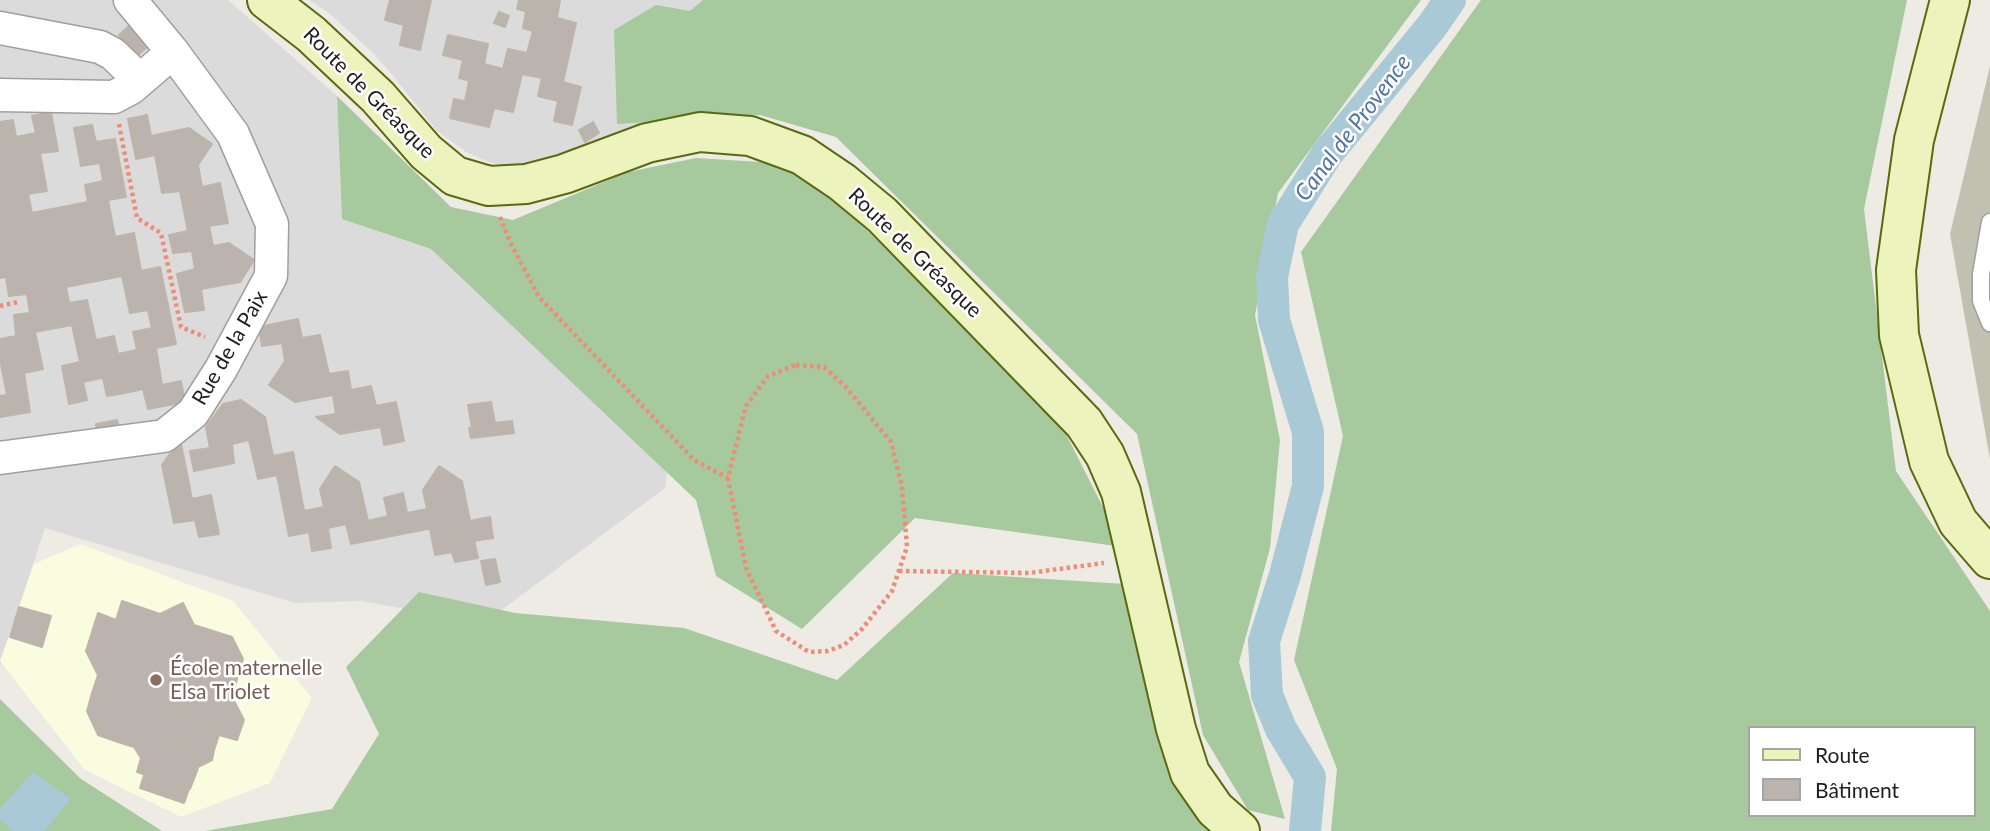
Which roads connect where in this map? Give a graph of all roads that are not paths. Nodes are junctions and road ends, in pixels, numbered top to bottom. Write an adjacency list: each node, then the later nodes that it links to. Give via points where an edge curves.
1 (130, 0): 5 (street, Rue de la Paix)
2 (267, 0): 12 (street, Route de Gréasque, via 321,43 454,176 489,186 526,184 647,143 700,132 750,136 802,155 882,215 1084,423 1105,455 1121,492 1175,729 1190,773 1215,809)
3 (1950, 0): 11 (street, via 1914,140 1896,270 1899,335 1930,461 1958,522)
4 (0, 28): 6 (street, via 100,47)
5 (173, 52): 6 (street); 10 (street, Rue de la Paix, via 233,134 272,224 271,276 194,413 164,436)
6 (140, 80): 7 (street, via 114,97)
7 (0, 95)
8 (1990, 222): 9 (lane, via 1981,274 1981,301)
9 (1990, 323)
10 (0, 458)
11 (1990, 559)
12 (1240, 831)

